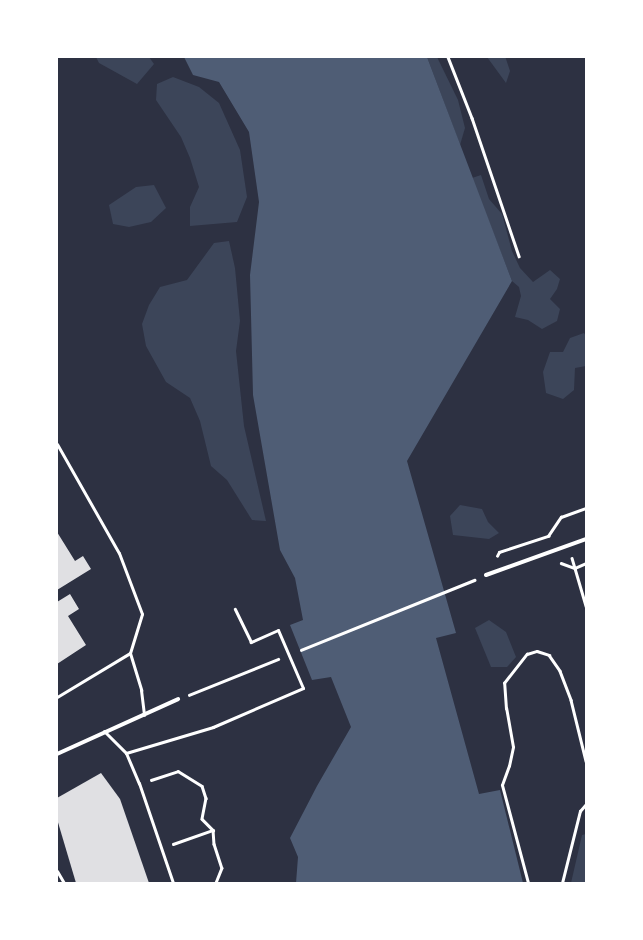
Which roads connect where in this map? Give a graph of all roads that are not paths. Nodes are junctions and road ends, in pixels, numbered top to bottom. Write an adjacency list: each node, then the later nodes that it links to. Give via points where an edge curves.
1 (57, 444): 5 (lane, via 119,553 142,614)
2 (586, 539): 3 (street)
3 (486, 576)
4 (235, 609): 10 (lane, via 251,642 278,630 303,688 213,727)
5 (130, 653): 6 (lane); 8 (lane, via 141,690)
6 (57, 697)
7 (178, 699): 8 (street)
8 (144, 715): 9 (street)
9 (104, 731): 10 (lane); 11 (street)
10 (126, 753): 14 (lane)
11 (57, 754)
12 (57, 871): 13 (lane)
13 (64, 883)
14 (173, 883)

